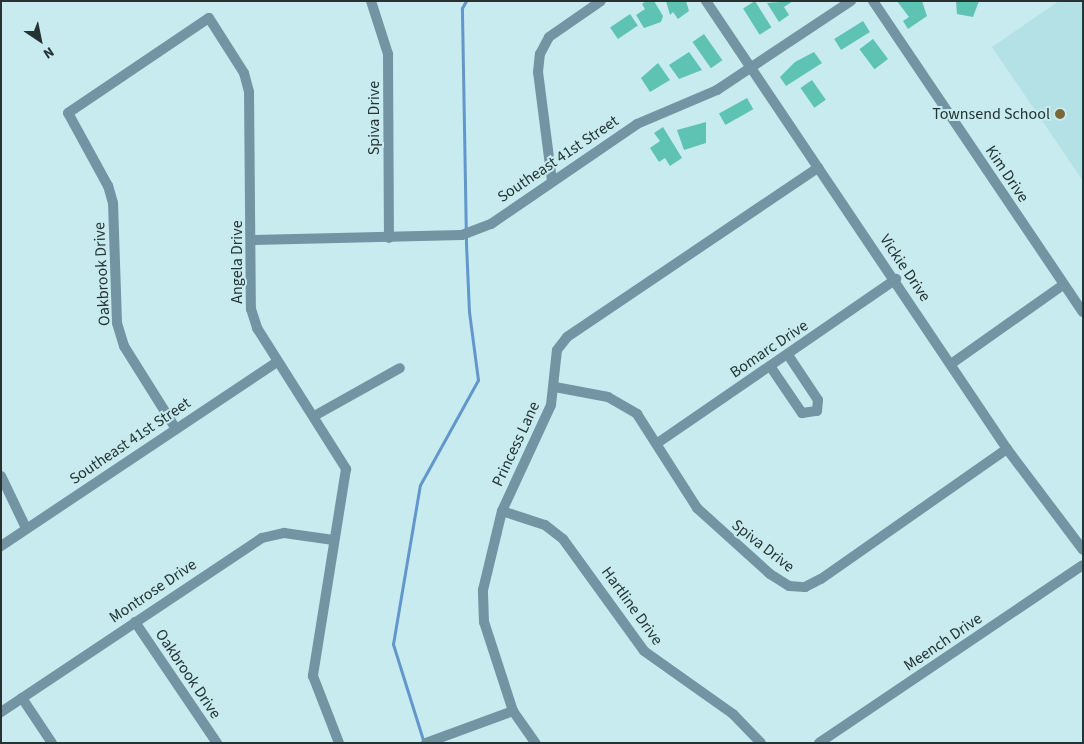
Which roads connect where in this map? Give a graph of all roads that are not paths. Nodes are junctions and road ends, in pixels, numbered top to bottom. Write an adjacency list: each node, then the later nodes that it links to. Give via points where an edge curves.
1 (371, 1): 10 (street, Spiva Drive, via 388,54)
2 (601, 1): 9 (street, via 549,37 540,54 538,72)
3 (706, 1): 6 (street, Vickie Drive)
4 (851, 1): 6 (street, Southeast 41st Street)
5 (873, 1): 13 (street, Kim Drive)
6 (752, 67): 8 (street, Vickie Drive); 9 (street, Southeast 41st Street, via 717,90 637,124)
7 (68, 113): 11 (street, Angela Drive, via 208,18 244,72 249,92); 22 (street, Oakbrook Drive, via 108,186 113,203 117,323 124,346)
8 (818, 168): 12 (street, Vickie Drive); 20 (street, Princess Lane, via 567,337 557,350)
9 (552, 180): 10 (street, Southeast 41st Street, via 491,224 462,235)
10 (389, 238): 11 (street, Southeast 41st Street)
11 (253, 240): 16 (street, Angela Drive, via 251,309)
12 (896, 279): 15 (street, Bomarc Drive); 17 (street, Vickie Drive)
13 (1064, 285): 14 (street, Kim Drive); 17 (street)
14 (1083, 312)
15 (788, 355): 18 (street, Bomarc Drive); 18 (street, via 818,400 817,411 812,415 802,413)
16 (277, 362): 21 (street, Angela Drive); 22 (street, Southeast 41st Street)
17 (951, 364): 24 (street, Vickie Drive)
18 (770, 366): 23 (street, Bomarc Drive)
19 (400, 368): 21 (street)
20 (555, 387): 23 (street, Spiva Drive, via 624,403); 26 (street, Princess Lane, via 545,422)
21 (316, 416): 28 (street, Angela Drive, via 346,469)
22 (176, 429): 27 (street, Southeast 41st Street)
23 (659, 442): 24 (street, Spiva Drive, via 697,508 718,530 789,586 805,586)
24 (1007, 450): 30 (street, Vickie Drive)
25 (1, 476): 27 (street)
26 (502, 511): 34 (street, Princess Lane, via 483,590 484,622); 41 (street, Hartline Drive, via 545,525 563,539 644,651 733,714)
27 (26, 528): 29 (street, Southeast 41st Street)
28 (334, 540): 32 (street, Montrose Drive, via 284,533 262,538); 38 (street, Angela Drive, via 313,676)
29 (1, 546)
30 (1083, 550)
31 (1083, 566): 42 (street, Meench Drive)
32 (135, 622): 33 (street, Montrose Drive); 37 (street, Oakbrook Drive)
33 (22, 698): 35 (street, Montrose Drive); 36 (street)
34 (513, 711): 39 (street); 40 (street, Princess Lane)
35 (1, 712)
36 (52, 743)
37 (217, 743)
38 (340, 743)
39 (426, 743)
40 (535, 743)
41 (761, 743)
42 (819, 743)

